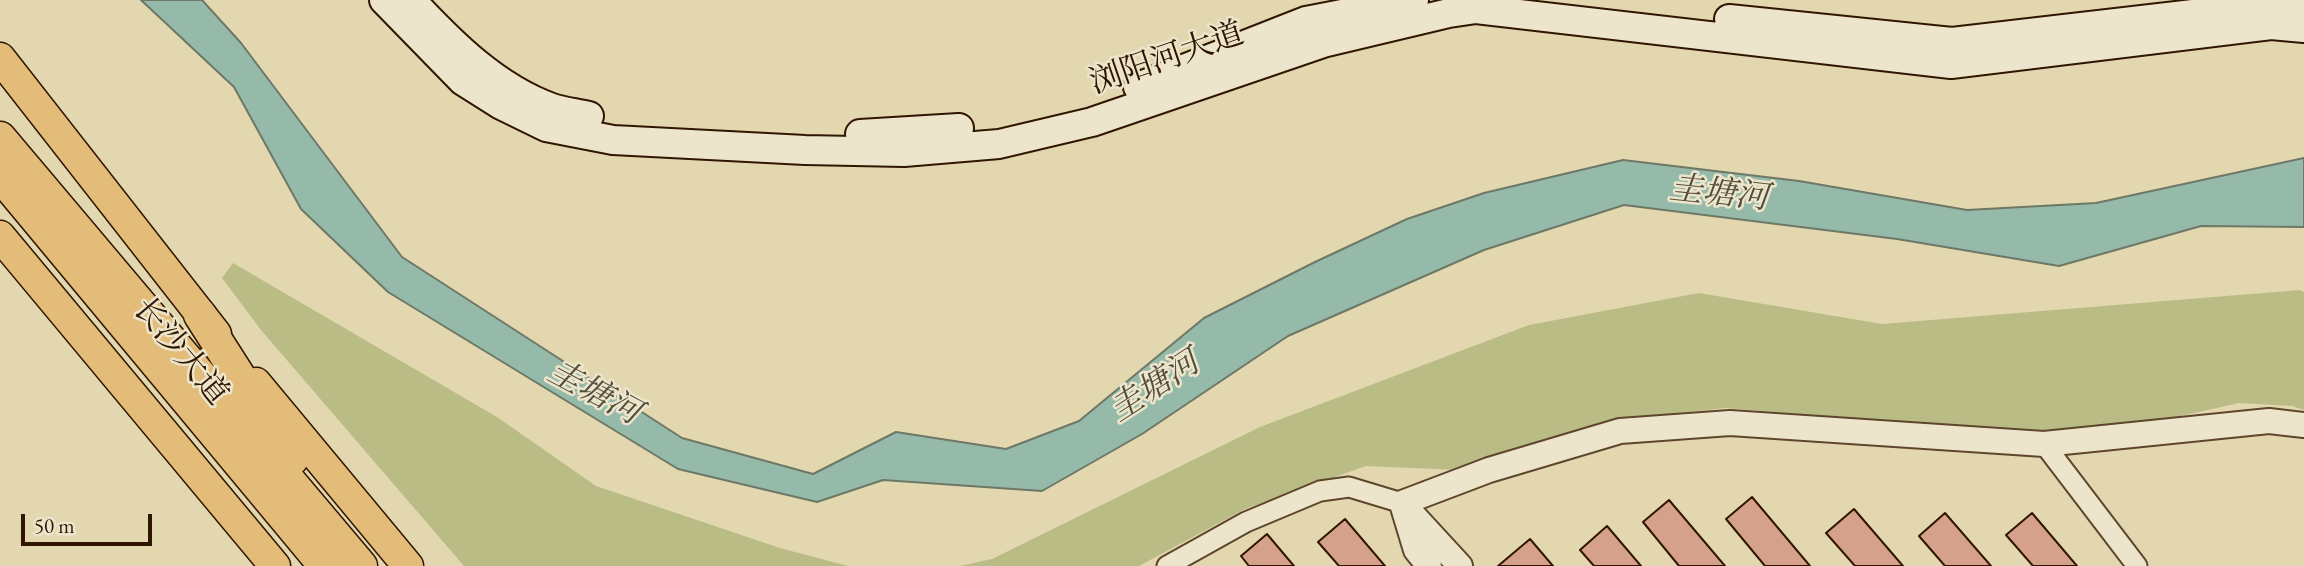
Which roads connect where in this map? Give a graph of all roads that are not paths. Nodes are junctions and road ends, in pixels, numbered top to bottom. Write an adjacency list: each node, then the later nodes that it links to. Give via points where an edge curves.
1 (384, 0): 5 (main road, 浏阳河大道, via 463,81 500,106 546,127 613,140 904,152 999,144 1092,122 1322,43)
2 (411, 0): 3 (main road, 浏阳河大道, via 474,61 513,90 553,108 618,122 866,134 981,127 1080,110 1307,21)
3 (1414, 0)
4 (1542, 0): 6 (main road, via 1952,42 2270,5)
5 (1462, 5): 7 (main road, 浏阳河大道, via 1951,64 2270,25)
6 (2304, 6)
7 (2304, 28)
8 (0, 58): 12 (main road)
9 (0, 138): 20 (highway, 长沙大道)
10 (0, 175): 13 (highway, 长沙大道)
11 (0, 236): 17 (main road)
12 (200, 315): 20 (highway); 21 (main road)
13 (136, 337): 18 (highway, via 186,415); 19 (highway, 长沙大道)
14 (2304, 425): 15 (street, via 2269,421)
15 (2044, 444): 16 (street, via 1730,423 1620,431); 25 (street)
16 (1402, 503): 22 (street, via 1349,487 1320,491 1245,522); 23 (street, via 1416,550); 24 (street)
17 (275, 566)
18 (302, 566)
19 (325, 566)
20 (361, 566)
21 (408, 566)
22 (1167, 566)
23 (1429, 566)
24 (1460, 566)
25 (2137, 566)

